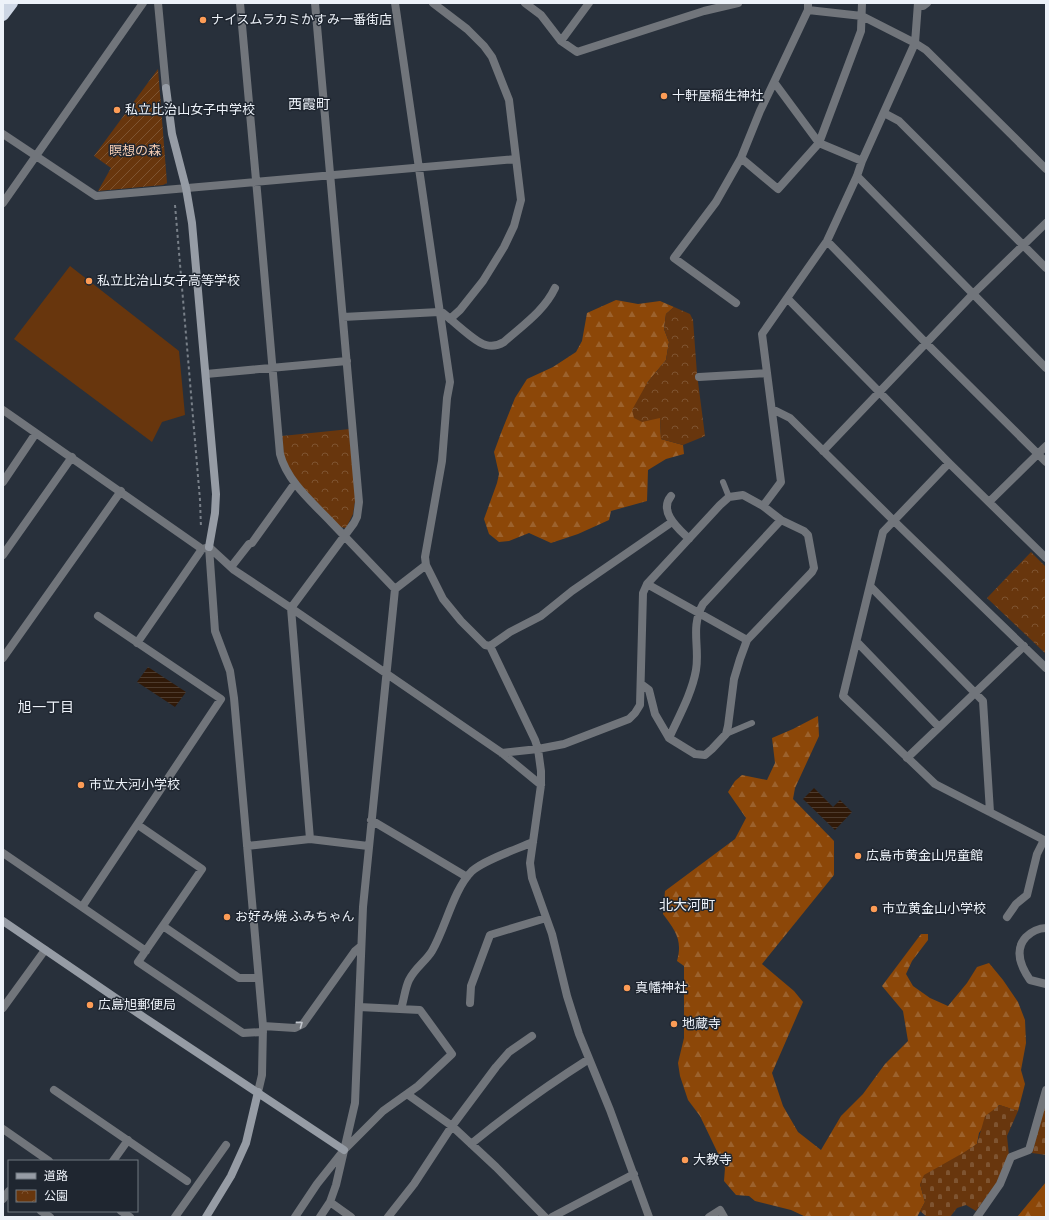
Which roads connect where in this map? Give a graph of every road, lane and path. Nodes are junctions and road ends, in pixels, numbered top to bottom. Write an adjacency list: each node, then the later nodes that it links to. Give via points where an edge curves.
1 (12, 3): 15 (highway)
2 (143, 3): 23 (street)
3 (158, 3): 32 (street, via 172,134)
4 (240, 3): 31 (street)
5 (315, 3): 29 (street)
6 (395, 3): 27 (street)
7 (433, 3): 25 (street, via 467,29 492,57 509,100)
8 (524, 3): 17 (street, via 541,16)
9 (589, 3): 17 (street)
10 (738, 3): 17 (street, via 577,52)
11 (862, 3): 16 (street)
12 (927, 3): 13 (street, via 923,6)
13 (918, 4): 18 (street)
14 (808, 7): 16 (street); 19 (street)
15 (3, 15)
16 (862, 16): 18 (street); 22 (street, via 861,31)
17 (562, 41)
18 (915, 43): 20 (street); 28 (street, via 926,50)
19 (774, 82): 22 (street); 24 (street)
20 (884, 113): 26 (street); 37 (street, via 899,121)
21 (3, 134): 23 (street)
22 (819, 143): 24 (street, via 778,188); 26 (street)
23 (36, 156): 32 (street, via 96,196); 33 (street)
24 (741, 158): 42 (street, via 716,202 674,258)
25 (516, 159): 27 (street); 45 (street, via 521,200 514,226 482,282)
26 (862, 161): 30 (street)
27 (419, 168): 29 (street); 43 (street)
28 (1046, 169)
29 (330, 176): 31 (street); 44 (street)
30 (857, 176): 36 (street); 40 (street)
31 (257, 181): 32 (street); 48 (street)
32 (186, 188): 51 (street, via 192,223)
33 (3, 203)
34 (175, 205): 74 (path)
35 (1046, 223): 37 (street)
36 (827, 241): 41 (street); 46 (street)
37 (1023, 245): 38 (street); 40 (street)
38 (1046, 268)
39 (555, 288): 45 (street, via 540,311 498,345 485,345 477,341)
40 (973, 294): 46 (street); 49 (street)
41 (787, 298): 50 (street, via 762,334); 53 (street)
42 (736, 303)
43 (439, 312): 44 (street); 45 (street); 80 (street, via 450,382 442,461 425,557)
44 (343, 317): 47 (street)
45 (450, 319)
46 (926, 343): 53 (street); 59 (street)
47 (347, 361): 48 (street); 75 (street, via 359,502 357,517)
48 (272, 368): 51 (street); 65 (street, via 280,454 285,469)
49 (1046, 368)
50 (767, 373): 52 (street); 54 (street)
51 (206, 374): 77 (street, via 216,494 215,513)
52 (698, 377)
53 (879, 392): 58 (street); 62 (street)
54 (772, 409): 58 (street, via 790,418); 70 (street, via 781,482)
55 (3, 410): 56 (street)
56 (36, 433): 60 (street); 63 (street)
57 (1046, 446): 59 (street)
58 (823, 451): 72 (street)
59 (1038, 453): 61 (street); 69 (street)
60 (72, 457): 66 (street); 78 (street)
61 (1046, 462)
62 (950, 463): 69 (street); 72 (street)
63 (3, 482)
64 (723, 482): 68 (lane)
65 (295, 483): 75 (street); 81 (street)
66 (121, 491): 77 (street); 93 (street)
67 (671, 496): 73 (street, via 667,508)
68 (729, 497): 70 (street, via 743,495); 76 (street)
69 (989, 502): 79 (street)
70 (763, 506): 71 (street)
71 (781, 520): 86 (street); 88 (street, via 808,535 814,568)
72 (894, 521): 83 (street, via 883,532); 92 (street)
73 (672, 522): 76 (street); 91 (street, via 572,591 541,616)
74 (201, 529)
75 (344, 536): 84 (street); 85 (street)
76 (690, 539): 82 (street)
77 (205, 548): 81 (street); 90 (street); 98 (street, via 215,630 230,672)
78 (3, 555)
79 (1046, 558)
80 (426, 564): 84 (street); 91 (street, via 443,599 461,621 485,645)
81 (231, 568): 85 (street)
82 (647, 584): 86 (street); 96 (street, via 643,593)
83 (870, 586): 89 (street); 97 (street)
84 (395, 589): 95 (street)
85 (291, 608): 95 (street); 111 (street)
86 (698, 612): 88 (street); 103 (street, via 697,668 694,681)
87 (98, 616): 90 (street)
88 (747, 640): 102 (street, via 734,679)
89 (857, 642): 101 (street); 106 (street, via 843,696)
90 (137, 643): 99 (street)
91 (490, 646): 104 (street)
92 (1024, 646): 94 (street); 97 (street)
93 (3, 658)
94 (1046, 668)
95 (386, 674): 105 (street); 109 (street)
96 (641, 684): 103 (street, via 649,690 655,714); 104 (street, via 640,704 629,719 564,744)
97 (976, 692): 101 (street); 108 (street, via 983,701)
98 (234, 698): 99 (street); 114 (street)
99 (221, 699): 110 (street)
100 (752, 723): 102 (lane)
101 (939, 727): 106 (street)
102 (726, 734): 103 (street, via 705,755 695,754)
103 (669, 738)
104 (538, 749): 105 (street); 107 (street)
105 (502, 753): 107 (street)
106 (907, 758): 108 (street, via 935,784)
107 (541, 785): 113 (street)
108 (990, 812): 112 (street)
109 (371, 820): 115 (street); 117 (street)
110 (138, 825): 118 (street); 122 (street, via 202,869)
111 (310, 839): 114 (street); 115 (street)
112 (1045, 840): 119 (street, via 1037,854 1027,895 1016,904)
113 (533, 842): 117 (street, via 482,865); 120 (street, via 530,863 532,878)
114 (247, 846): 127 (street)
115 (368, 846): 124 (street)
116 (3, 853): 118 (street)
117 (467, 877): 132 (street, via 432,952 409,980)
118 (82, 907): 126 (street)
119 (1007, 917)
120 (546, 918): 129 (street, via 490,936 471,986); 135 (street, via 567,996)
121 (3, 921): 125 (street)
122 (163, 926): 126 (street); 127 (street, via 239,978)
123 (1046, 928): 128 (street, via 1030,933 1022,941 1019,951 1024,972 1030,980)
124 (361, 946): 130 (street); 133 (street, one-way to 124, via 294,1028 303,1024)
125 (45, 950): 131 (street); 138 (street)
126 (146, 951): 133 (street, via 138,962 243,1033)
127 (258, 978): 133 (street)
128 (1046, 984)
129 (470, 1003)
130 (359, 1007): 132 (street); 145 (street, via 355,1103)
131 (3, 1008)
132 (401, 1009): 139 (street, via 420,1010 452,1054)
133 (263, 1029): 138 (street, via 262,1075)
134 (532, 1036): 140 (street, via 509,1052)
135 (589, 1059): 143 (street, via 499,1121); 148 (street)
136 (54, 1090): 142 (street)
137 (1046, 1090): 161 (street, via 1029,1150 1011,1157 1000,1184)
138 (258, 1092): 145 (street); 152 (street, via 246,1143 231,1176)
139 (408, 1094): 140 (street); 145 (street, via 384,1111)
140 (452, 1126): 143 (street); 156 (street, via 414,1184)
141 (3, 1129): 146 (street)
142 (128, 1140): 147 (street); 149 (street)
143 (472, 1144): 157 (street)
144 (226, 1145): 151 (street)
145 (344, 1150): 150 (street); 153 (street)
146 (48, 1160)
147 (114, 1160)
148 (634, 1174): 157 (street); 158 (street)
149 (187, 1180)
150 (330, 1202): 154 (street); 155 (street)
151 (175, 1217)
152 (206, 1217)
153 (295, 1217)
154 (320, 1217)
155 (351, 1217)
156 (388, 1217)
157 (546, 1217)
158 (649, 1217)
159 (709, 1217): 160 (street, via 720,1210)
160 (724, 1217)
161 (977, 1217)

